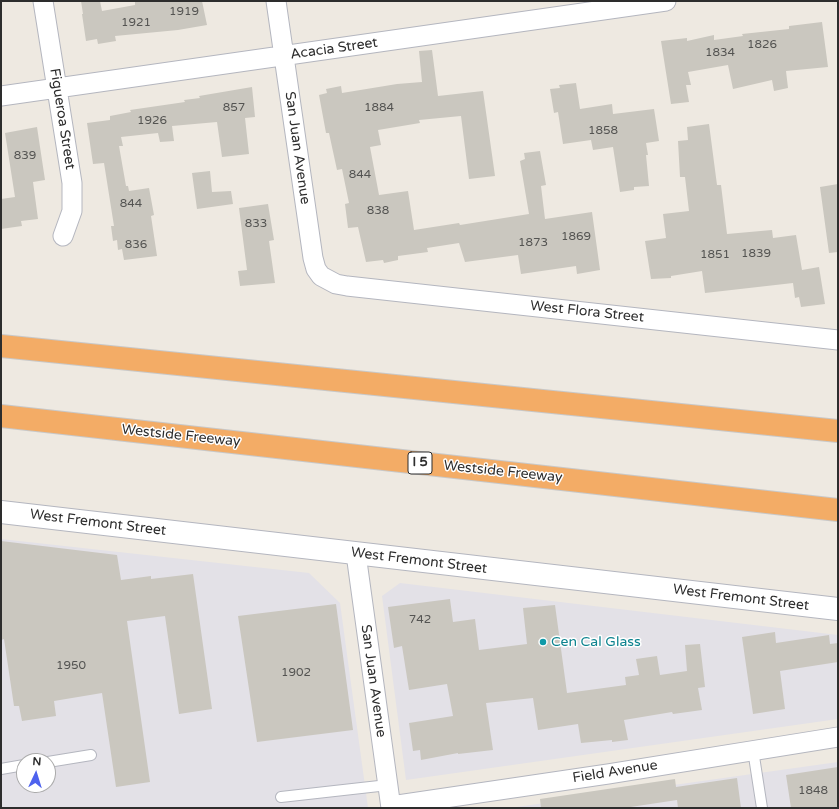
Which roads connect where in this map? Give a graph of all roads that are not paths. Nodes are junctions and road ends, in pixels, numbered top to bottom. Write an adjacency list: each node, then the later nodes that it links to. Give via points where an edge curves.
1 (44, 1): 5 (street, Figueroa Street)
2 (276, 1): 4 (street, San Juan Avenue)
3 (666, 1): 4 (street, Acacia Street)
4 (284, 56): 5 (street, Acacia Street); 8 (street, San Juan Avenue, via 313,258 321,276)
5 (57, 88): 6 (street, Acacia Street); 7 (street, Figueroa Street, via 72,183 72,211)
6 (1, 96)
7 (63, 236)
8 (336, 284): 9 (street, West Flora Street)
9 (838, 340)
10 (1, 346): 12 (highway)
11 (1, 416): 13 (highway, Westside Freeway / I 5)
12 (838, 431)
13 (838, 510)
14 (1, 512): 15 (street, West Fremont Street)
15 (356, 554): 16 (street, West Fremont Street); 23 (street, San Juan Avenue)
16 (838, 609)
17 (838, 737): 18 (street, Field Avenue)
18 (753, 750): 25 (street, Field Avenue); 26 (lane)
19 (91, 755): 20 (lane)
20 (56, 761)
21 (16, 767): 22 (lane)
22 (1, 769)
23 (388, 785): 24 (lane); 25 (street, San Juan Avenue)
24 (281, 797)
25 (391, 807)
26 (762, 808)

